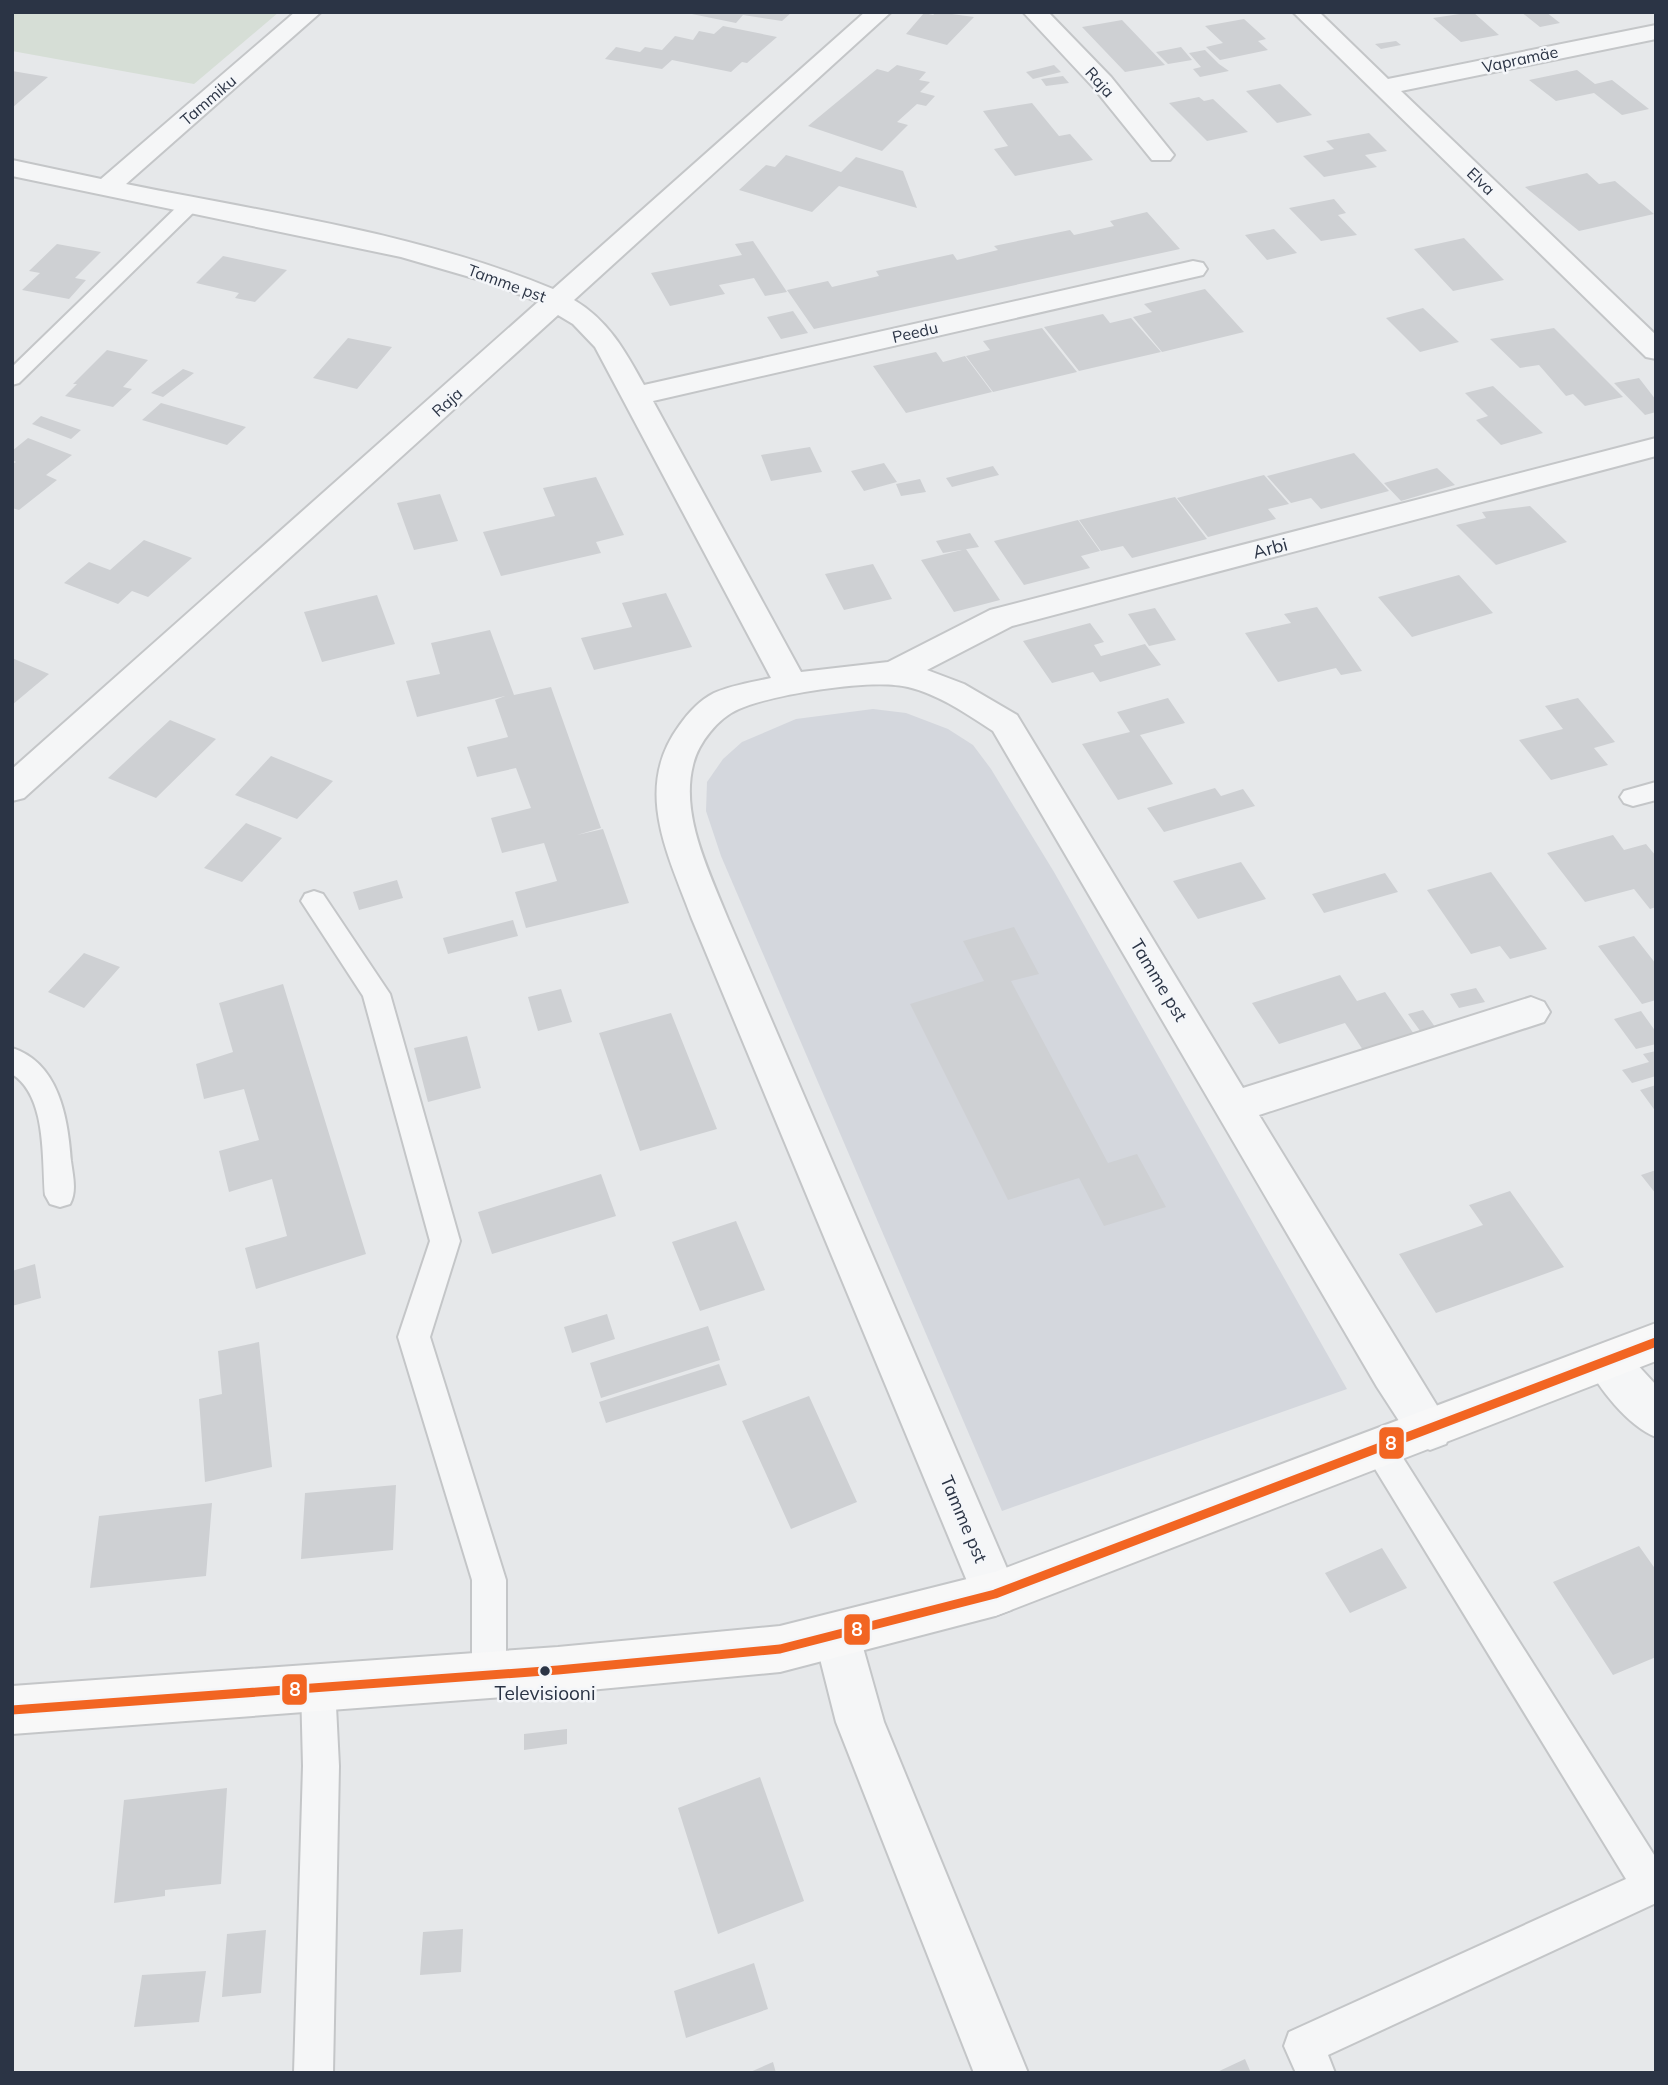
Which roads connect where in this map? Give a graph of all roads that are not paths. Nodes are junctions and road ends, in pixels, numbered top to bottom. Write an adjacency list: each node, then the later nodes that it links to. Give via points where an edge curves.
1 (309, 12): 9 (street, Tammiku)
2 (879, 12): 12 (street, Raja)
3 (1035, 12): 7 (street, Raja, via 1102,82)
4 (1305, 12): 6 (street, Elva)
5 (1656, 32): 6 (street, Vapramäe)
6 (1384, 87): 13 (street, Elva)
7 (1161, 155)
8 (12, 168): 9 (street, Tamme pst)
9 (106, 188): 10 (street, Tamme pst)
10 (191, 204): 12 (street, Tamme pst, via 407,251 517,283); 14 (lane)
11 (1194, 269): 15 (street, Peedu)
12 (558, 302): 15 (street, Tamme pst, via 598,329); 19 (street, Raja)
13 (1656, 351)
14 (12, 379)
15 (636, 396): 18 (street, Tamme pst)
16 (1656, 447): 17 (street, Arbi, via 1001,618)
17 (893, 673): 18 (street, Tamme pst); 23 (street, Tamme pst, via 965,697 1005,723)
18 (792, 685): 30 (street, Tamme pst, via 726,701 692,730 673,769 674,818 710,919)
19 (12, 789)
20 (314, 901): 32 (lane, via 376,994 445,1241 414,1337 489,1580)
21 (1531, 1013): 23 (street)
22 (12, 1059): 24 (lane, via 27,1066 48,1100)
23 (1235, 1107): 28 (street, Tamme pst)
24 (60, 1195)
25 (1656, 1342): 26 (street)
26 (1607, 1361): 27 (street); 28 (street)
27 (1656, 1418)
28 (1430, 1430): 29 (street)
29 (1380, 1449): 30 (street); 37 (lane, via 1652,1885 1303,2046)
30 (995, 1594): 31 (street)
31 (838, 1635): 32 (street, via 780,1649); 36 (street, via 860,1722)
32 (489, 1673): 33 (street)
33 (318, 1686): 34 (street); 35 (lane, via 321,1766)
34 (12, 1710)
35 (313, 2073)
36 (1001, 2073)
37 (1316, 2073)

